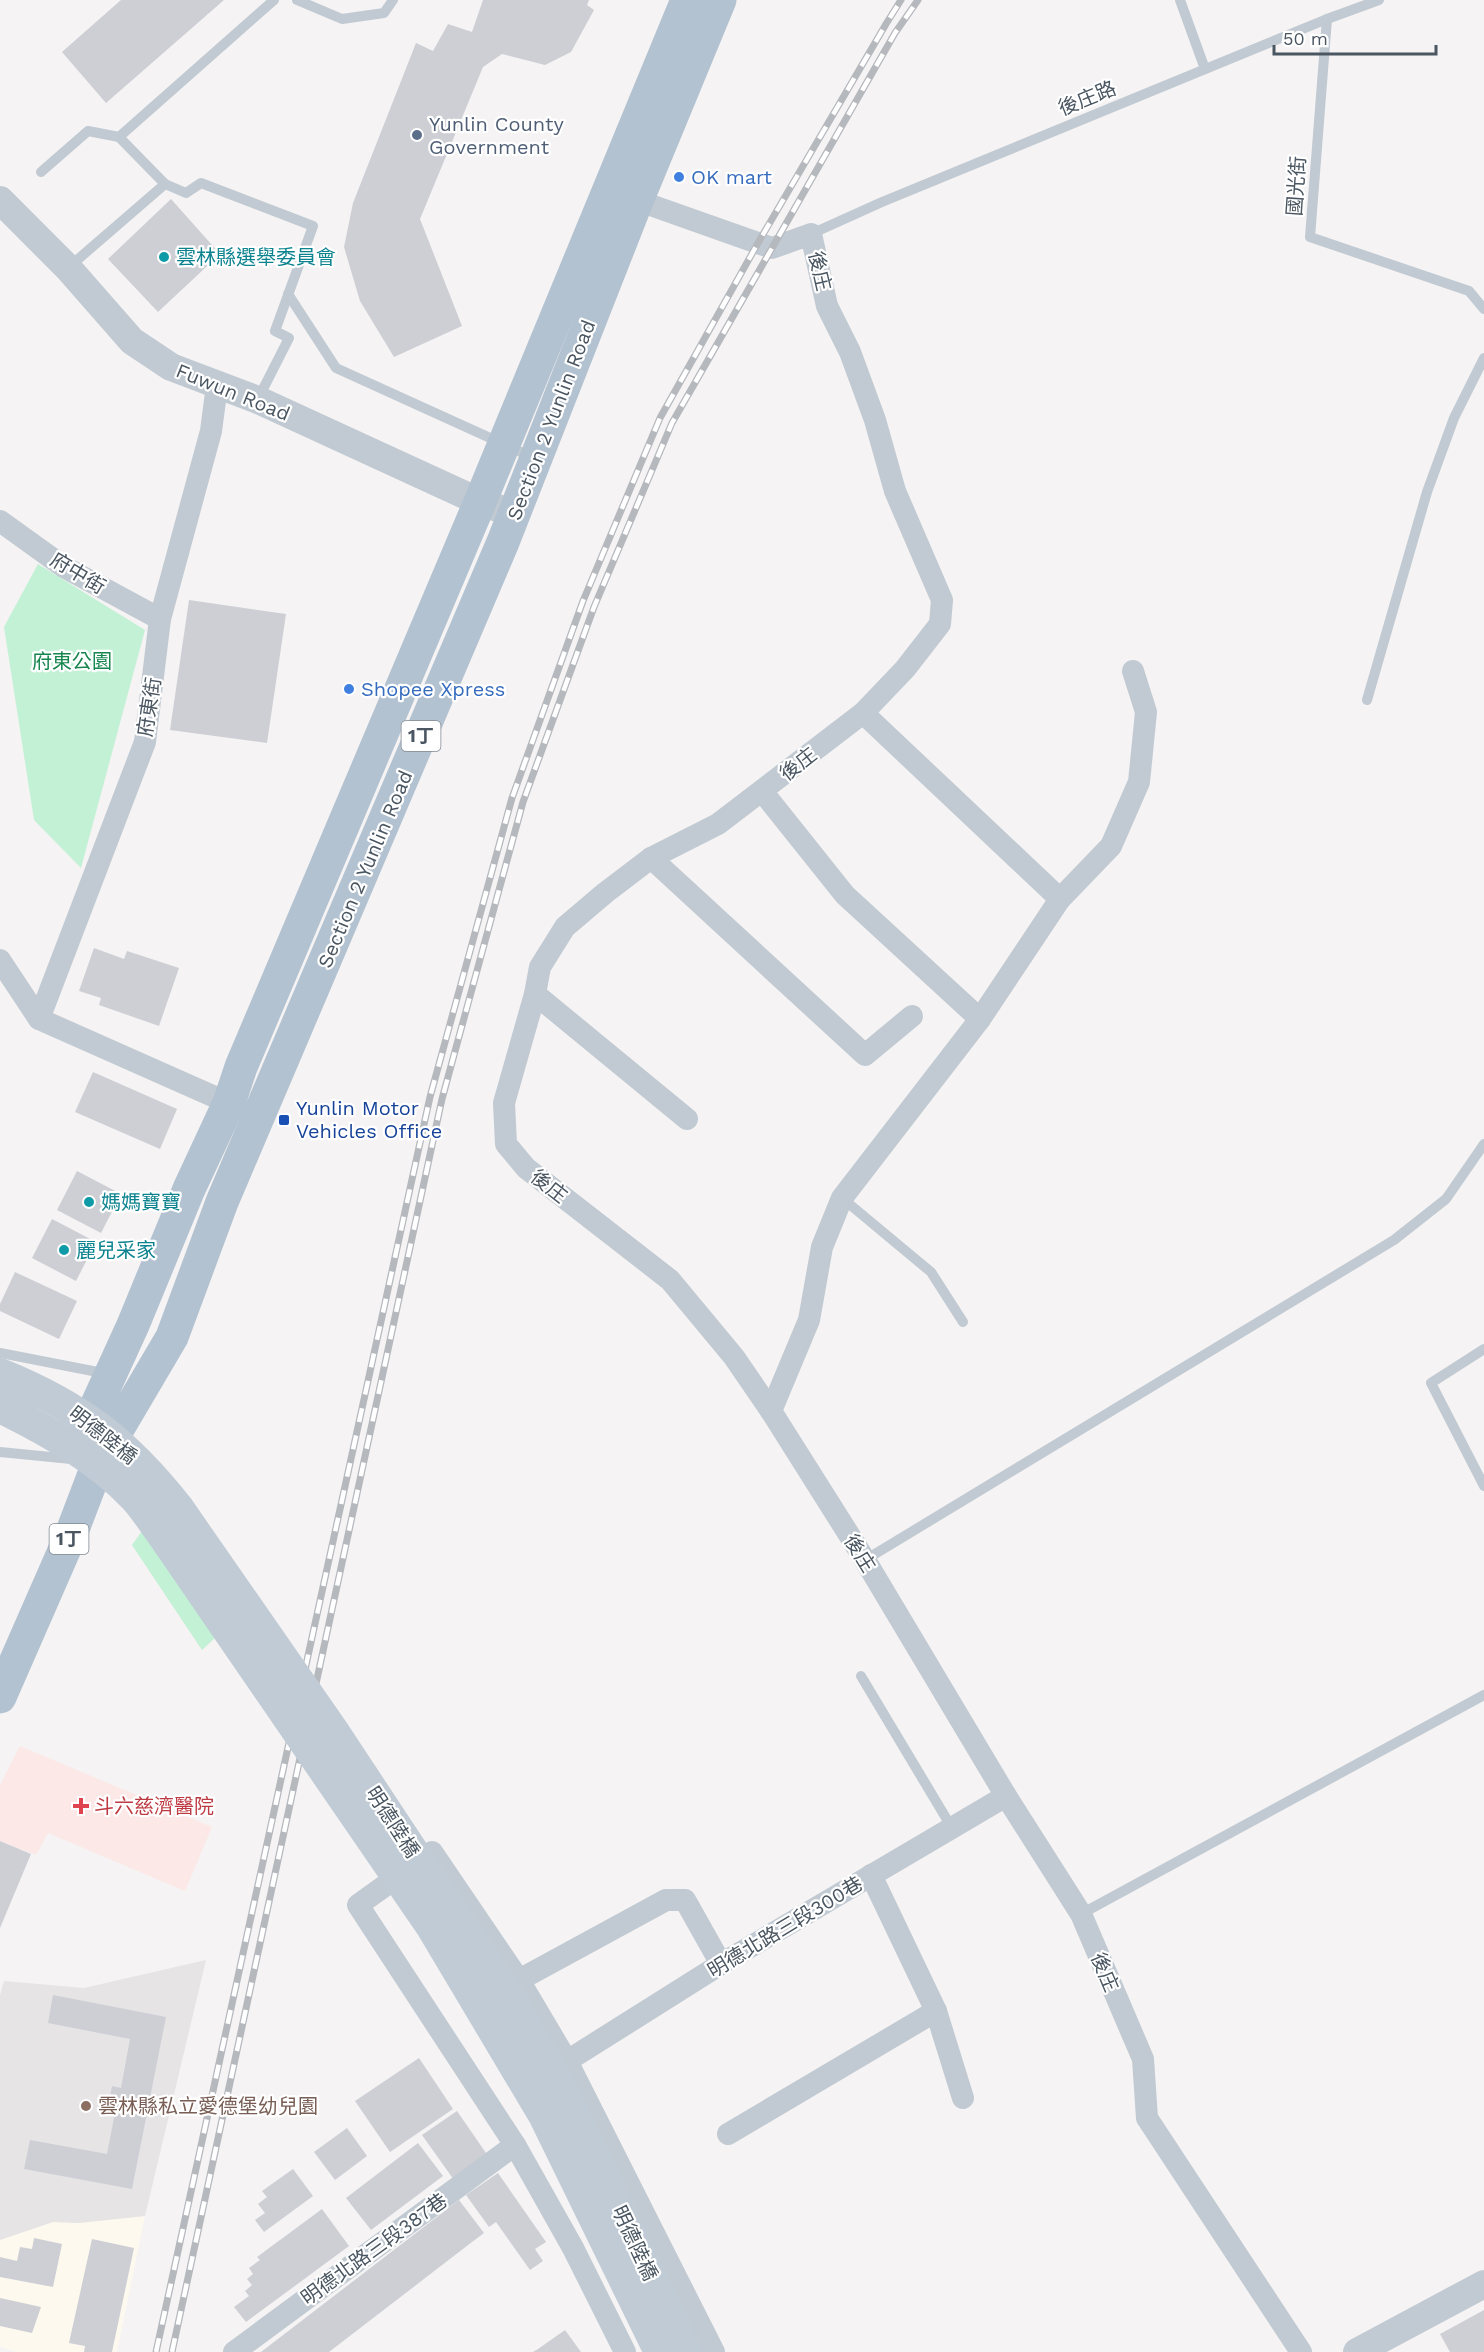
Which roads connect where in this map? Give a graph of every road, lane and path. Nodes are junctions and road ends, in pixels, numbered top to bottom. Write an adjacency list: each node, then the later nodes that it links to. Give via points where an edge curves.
1 (274, 0): 10 (lane)
2 (297, 0): 3 (lane, via 342,19 384,13)
3 (393, 0)
4 (687, 0): 13 (main road, Section 2 Yunlin Road / 1丁)
5 (720, 0): 13 (main road, Section 2 Yunlin Road / 1丁)
6 (1180, 0): 9 (lane)
7 (1378, 0): 8 (lane, 後庄路)
8 (1327, 19): 9 (lane, 後庄路); 18 (lane, 國光街, via 1310,237 1469,291)
9 (1205, 69): 15 (lane, 後庄路)
10 (119, 137): 11 (lane, via 88,131); 12 (lane)
11 (41, 172)
12 (165, 184): 16 (lane); 17 (lane, via 186,193 201,183 313,226)
13 (623, 195): 15 (street, 後庄, via 772,248); 22 (main road, Section 2 Yunlin Road / 1丁); 23 (main road, Section 2 Yunlin Road / 1丁)
14 (0, 200): 16 (street, Fuwun Road)
15 (811, 234): 30 (street, 後庄, via 827,306 850,351 895,491 942,600 940,624)
16 (68, 268): 20 (street, Fuwun Road, via 132,341 171,367)
17 (288, 294): 21 (lane, via 275,331 289,338); 22 (lane, via 336,368)
18 (1484, 309)
19 (1484, 358): 29 (lane, via 1455,418 1427,492)
20 (217, 385): 21 (street, Fuwun Road); 27 (street, 府東街, via 211,431)
21 (258, 400): 24 (street, Fuwun Road)
22 (503, 444): 23 (lane); 24 (main road, Section 2 Yunlin Road / 1丁)
23 (536, 459): 25 (main road, Section 2 Yunlin Road / 1丁)
24 (480, 502): 25 (street, Fuwun Road); 39 (main road, Section 2 Yunlin Road / 1丁)
25 (515, 514): 40 (main road, Section 2 Yunlin Road / 1丁)
26 (0, 521): 27 (street, 府中街, via 64,567)
27 (160, 619): 37 (street, 府東街, via 145,742)
28 (1133, 670): 33 (street, via 1146,712 1139,782 1111,846)
29 (1367, 700)
30 (863, 713): 31 (street, 後庄); 33 (street)
31 (762, 791): 32 (street, 後庄, via 718,824); 38 (street, via 845,895)
32 (651, 858): 35 (street, 後庄, via 566,927 540,967); 36 (street, via 866,1055)
33 (1060, 899): 38 (street)
34 (0, 960): 37 (street)
35 (535, 994): 41 (street); 50 (street, 後庄, via 504,1103 506,1144 526,1168 670,1280 734,1357)
36 (912, 1016)
37 (39, 1019): 39 (street)
38 (980, 1019): 43 (street)
39 (229, 1103): 40 (street); 48 (main road, Section 2 Yunlin Road / 1丁)
40 (259, 1117): 52 (main road, Section 2 Yunlin Road / 1丁, via 222,1202 172,1337)
41 (687, 1119)
42 (1484, 1144): 54 (lane, via 1446,1199 1394,1240)
43 (842, 1198): 44 (lane, via 931,1272); 50 (street, via 822,1247 808,1320)
44 (963, 1322)
45 (1484, 1349): 53 (lane, via 1431,1383)
46 (0, 1353): 48 (lane)
47 (0, 1374): 73 (main road, 明德陸橋, bridge, via 83,1414 150,1472 178,1508 335,1734 510,1999 566,2097)
48 (111, 1375): 52 (main road, 1丁, via 97,1404)
49 (0, 1407): 72 (main road, 明德陸橋, bridge, via 75,1448 135,1497 160,1531 432,1927 544,2115)
50 (771, 1411): 54 (street, 後庄)
51 (0, 1452): 52 (lane)
52 (99, 1461): 57 (main road, 1丁, via 70,1538)
53 (1484, 1486)
54 (865, 1560): 58 (street, 後庄)
55 (861, 1676): 59 (lane)
56 (1484, 1695): 61 (lane)
57 (0, 1696)
58 (1006, 1796): 59 (street, 明德北路三段300巷); 61 (street, 後庄)
59 (952, 1828): 60 (street, 明德北路三段300巷)
60 (871, 1875): 62 (street, 明德北路三段300巷); 64 (street)
61 (1081, 1914): 75 (street, 後庄, via 1143,2059 1147,2118)
62 (721, 1964): 63 (street, via 685,1900 666,1900); 65 (street, 明德北路三段300巷)
63 (519, 1980): 65 (street); 68 (street, via 432,1852 358,1905)
64 (936, 2011): 66 (street); 67 (street)
65 (567, 2061): 74 (street)
66 (963, 2098)
67 (728, 2134)
68 (515, 2145): 70 (street, via 573,2248); 71 (street, 明德北路三段387巷)
69 (1484, 2284): 76 (street)
70 (623, 2351)
71 (234, 2352)
72 (660, 2352)
73 (686, 2352)
74 (714, 2352)
75 (1302, 2352)
76 (1357, 2352)

